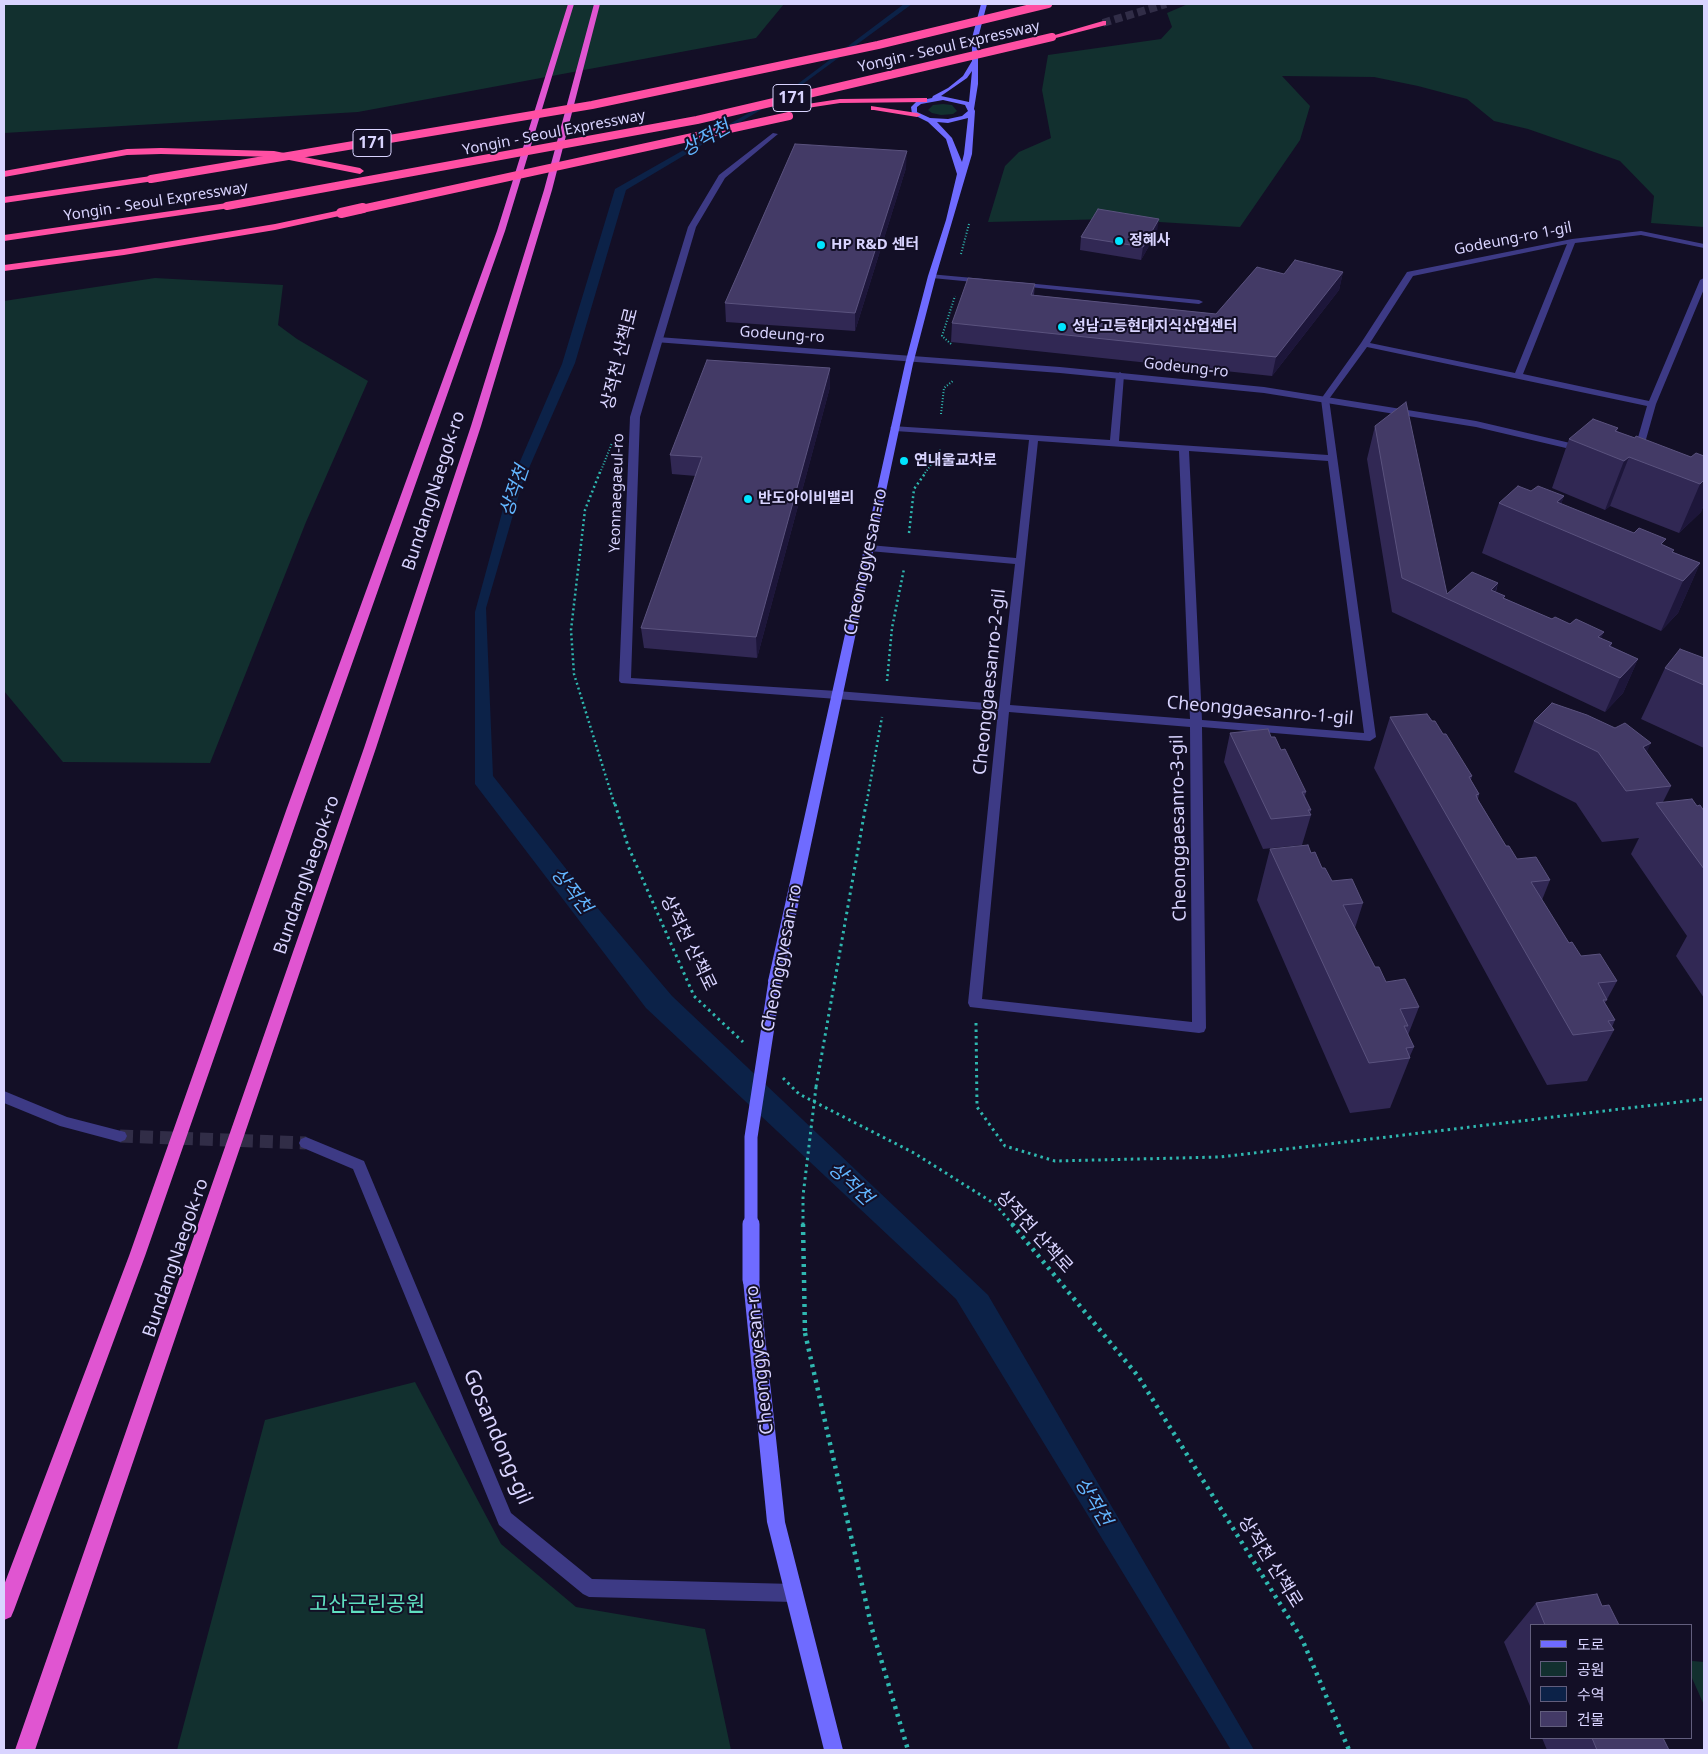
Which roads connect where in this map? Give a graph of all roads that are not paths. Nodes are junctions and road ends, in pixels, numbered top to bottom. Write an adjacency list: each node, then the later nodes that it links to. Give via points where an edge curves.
1 (571, 4): 50 (highway, BundangNaegok-ro, via 501,231 137,1256)
2 (597, 4): 51 (highway, BundangNaegok-ro, via 548,190 476,426 370,748)
3 (984, 4): 6 (main road, Cheonggyesan-ro, via 975,38)
4 (1048, 4): 16 (highway, Yongin - Seoul Expressway / 171, bridge, via 869,47 602,103 392,140)
5 (1103, 23): 17 (highway, Yongin - Seoul Expressway / 171, bridge, via 698,120 227,206)
6 (975, 61): 7 (main road, via 958,83); 8 (main road, Cheonggyesan-ro)
7 (929, 100): 8 (main road, via 952,99 968,104); 9 (main road, via 914,107); 12 (highway, via 840,101 781,110)
8 (972, 110): 10 (main road, via 957,120); 15 (main road, Cheonggyesan-ro, via 968,154)
9 (917, 115): 10 (main road); 20 (highway, bridge, via 892,110 834,108 275,227)
10 (929, 120): 15 (main road, via 948,138)
11 (775, 134): 26 (street, Yeonnaegaeul-ro, via 722,177 692,227)
12 (515, 166)
13 (476, 170): 14 (highway, bridge, via 424,174 360,171 274,154 161,151 127,152)
14 (4, 174)
15 (961, 174): 21 (main road, Cheonggyesan-ro)
16 (4, 200)
17 (4, 238)
18 (1572, 241): 19 (street, Godeung-ro 1-gil, via 1641,233); 27 (street, Godeung-ro 1-gil, via 1410,274); 30 (street)
19 (1704, 246)
20 (4, 268)
21 (932, 276): 23 (street); 28 (main road, Cheonggyesan-ro)
22 (1704, 280): 32 (street)
23 (992, 282)
24 (1011, 284): 25 (street)
25 (1199, 302)
26 (658, 340): 28 (street, Godeung-ro); 42 (street, Yeonnaegaeul-ro, via 635,417 625,681)
27 (1365, 344): 30 (street); 31 (street, Godeung-ro 1-gil)
28 (910, 358): 29 (street, Godeung-ro); 33 (main road, Cheonggyesan-ro)
29 (1120, 375): 31 (street, Godeung-ro, via 1264,390); 35 (street)
30 (1518, 376): 32 (street)
31 (1325, 400): 37 (street, Godeung-ro, via 1476,424); 38 (street, Cheonggaesanro-1-gil)
32 (1652, 404): 39 (street)
33 (895, 428): 34 (street); 40 (main road, Cheonggyesan-ro)
34 (1034, 438): 35 (street); 41 (street, Cheonggaesanro-2-gil)
35 (1114, 443): 36 (street)
36 (1184, 448): 38 (street); 44 (street, Cheonggaesanro-3-gil)
37 (1589, 450)
38 (1333, 458): 44 (street, Cheonggaesanro-1-gil, via 1370,737)
39 (1636, 461)
40 (869, 548): 41 (street); 42 (main road, Cheonggyesan-ro)
41 (1020, 560): 43 (street, Cheonggaesanro-2-gil)
42 (837, 695): 43 (street, Cheonggaesanro-1-gil); 49 (main road, Cheonggyesan-ro, bridge, via 776,981 751,1137 751,1280 776,1522)
43 (1004, 708): 44 (street, Cheonggaesanro-1-gil); 45 (street, Cheonggaesanro-2-gil, via 975,1003)
44 (1196, 723): 45 (street, Cheonggaesanro-3-gil)
45 (1199, 1028)
46 (4, 1097): 47 (street, via 65,1122)
47 (120, 1136)
48 (306, 1142): 49 (street, Gosandong-gil, via 358,1166 505,1519 589,1588)
49 (794, 1593): 52 (main road, Cheonggyesan-ro)
50 (4, 1610)
51 (25, 1750)
52 (834, 1750)

